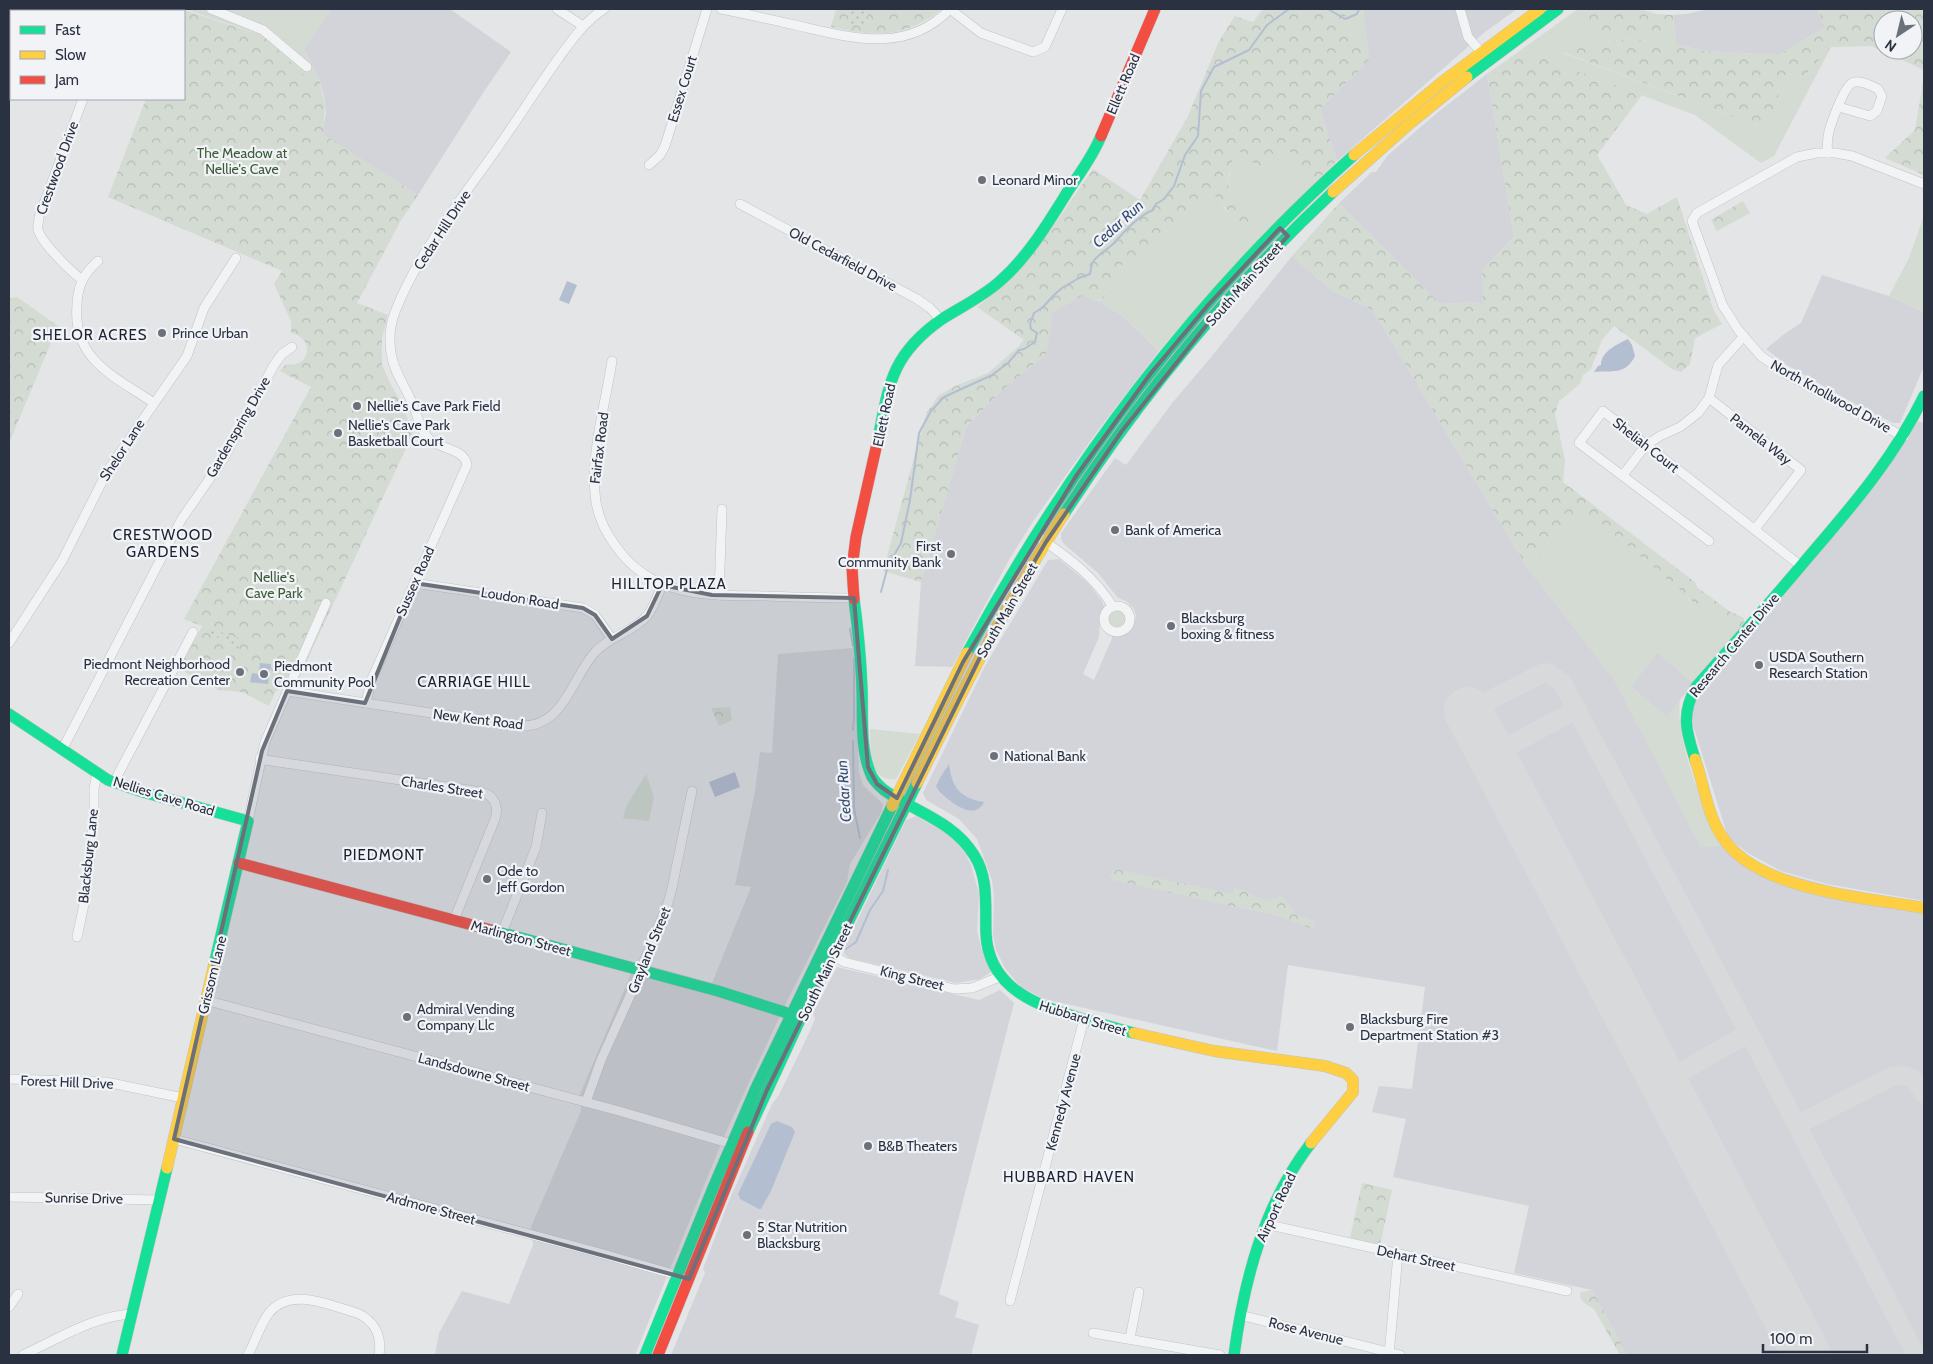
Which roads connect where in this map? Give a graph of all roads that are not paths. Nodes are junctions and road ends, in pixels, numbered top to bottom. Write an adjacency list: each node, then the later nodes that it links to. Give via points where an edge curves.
1 (211, 9): 14 (street, via 263,30)
2 (557, 9): 12 (street)
3 (604, 9): 12 (street, Cedar Hill Drive)
4 (707, 9): 18 (street, Essex Court, via 665,146)
5 (721, 9): 6 (street, via 851,38 875,40 915,32 935,22)
6 (950, 9): 7 (street, via 981,33 1033,52 1045,47)
7 (1062, 9)
8 (1155, 9): 25 (street, Ellett Road, via 1095,150 1046,226 999,282)
9 (1460, 9): 13 (street, via 1468,37)
10 (1540, 9): 13 (street, South Main Street)
11 (1558, 9): 21 (street, South Main Street, via 1408,125)
12 (583, 26): 34 (street, Cedar Hill Drive, via 434,240 393,318 390,342 393,363 422,428 435,444 461,454)
13 (1481, 52): 21 (street, South Main Street, via 1364,147)
14 (307, 67)
15 (83, 100): 24 (street, Crestwood Drive, via 39,217 38,230 46,244)
16 (1839, 107): 16 (street, via 1848,86 1854,82 1874,87 1882,96 1877,111 1870,116); 17 (street, via 1827,138)
17 (1828, 153): 19 (street, via 1860,158); 26 (street, North Knollwood Drive, via 1797,158 1694,217 1692,222 1723,306)
18 (649, 165)
19 (1924, 184)
20 (740, 204): 25 (street, Old Cedarfield Drive, via 917,299)
21 (1284, 232): 38 (street, South Main Street, via 1209,304 1151,373 1086,461)
22 (236, 258): 31 (street, Shelor Lane, via 204,308 187,356)
23 (98, 261): 24 (street, via 87,270)
24 (82, 280): 31 (street, via 76,316 86,350 102,368)
25 (941, 320): 44 (street, Ellett Road, via 907,349 889,384 856,537 852,568)
26 (1744, 336): 30 (street, via 1718,365); 32 (street, North Knollwood Drive, via 1761,356 1783,372)
27 (292, 347): 53 (street, Gardenspring Drive, via 274,365 224,458 181,520)
28 (612, 361): 42 (street, Fairfax Road, via 596,457 596,503 618,550 635,568)
29 (1924, 396): 32 (street, Research Center Drive)
30 (1708, 398): 33 (street, via 1690,421); 37 (street, Pamela Way, via 1801,470)
31 (154, 403): 49 (street, Shelor Lane, via 108,470 62,561)
32 (1904, 436): 40 (street, Research Center Drive, via 1888,462)
33 (1646, 445): 35 (street); 35 (street, Sheliah Court, via 1603,411 1579,442); 37 (street, Sheliah Court)
34 (466, 461): 41 (street, Sussex Road, via 466,469)
35 (1623, 475): 39 (street, Sheliah Court)
36 (722, 509): 43 (street)
37 (1755, 529): 40 (street, Sheliah Court)
38 (1041, 539): 46 (street, via 1088,575); 58 (street, South Main Street)
39 (1709, 541)
40 (1801, 566): 62 (street, Research Center Drive, via 1696,687 1687,704 1687,730 1717,827 1734,852 1773,876 1830,892)
41 (414, 583): 48 (street, Loudon Road, via 583,608 596,615); 51 (street, Sussex Road, via 371,681)
42 (662, 585): 43 (street, Fairfax Road, via 686,592); 48 (street, New Kent Road, via 647,616)
43 (719, 595): 44 (street, Fairfax Road)
44 (854, 598): 58 (street, Ellett Road, via 868,767 877,784)
45 (326, 603): 50 (street, Grissom Lane)
46 (1113, 607)
47 (193, 632): 56 (street)
48 (612, 639): 51 (street, New Kent Road, via 590,658 556,713 536,725 517,726)
49 (9, 643)
50 (287, 691): 51 (street, New Kent Road); 54 (street, Grissom Lane)
51 (366, 703)
52 (9, 714): 53 (street, Nellies Cave Road)
53 (62, 750): 55 (street, Nellies Cave Road)
54 (260, 758): 60 (street, Grissom Lane); 63 (street, Charles Street, via 482,792 493,798 497,808 496,819)
55 (97, 774): 56 (street, Nellies Cave Road); 65 (street, Blacksburg Lane, via 86,895)
56 (114, 782): 60 (street, Nellies Cave Road)
57 (692, 791): 67 (street, Grayland Street, via 670,897)
58 (902, 801): 66 (street, South Main Street); 68 (street, Hubbard Street, via 934,816 953,830 974,855 986,890 986,941 991,958)
59 (542, 813): 64 (street, via 536,847)
60 (248, 821): 61 (street, Grissom Lane)
61 (238, 863): 63 (street, Marlington Street); 69 (street, Grissom Lane)
62 (1924, 908)
63 (454, 920): 64 (street, Marlington Street)
64 (502, 933): 67 (street, Marlington Street)
65 (77, 937)
66 (828, 952): 68 (street, King Street, via 844,962 954,989 972,988); 70 (street, South Main Street)
67 (640, 970): 70 (street, Marlington Street); 75 (street, Grayland Street)
68 (1002, 976): 71 (street, Hubbard Street, via 1030,1001)
69 (205, 1000): 74 (street, Grissom Lane); 75 (street, Landsdowne Street)
70 (796, 1017): 77 (street, South Main Street, via 757,1085)
71 (1084, 1019): 72 (street, Hubbard Street, via 1198,1048 1340,1069); 86 (street, Kennedy Avenue)
72 (1352, 1078): 80 (street, Airport Road, via 1353,1092 1296,1165)
73 (9, 1079): 74 (street, Forest Hill Drive, via 106,1082)
74 (183, 1098): 76 (street, Grissom Lane)
75 (586, 1102): 77 (street, Landsdowne Street)
76 (174, 1139): 79 (street, Grissom Lane); 82 (street, Ardmore Street)
77 (737, 1145): 82 (street, South Main Street)
78 (9, 1197): 79 (street, Sunrise Drive)
79 (159, 1200): 88 (street, Grissom Lane)
80 (1265, 1224): 81 (street, Dehart Street); 89 (street, Airport Road)
81 (1398, 1254): 83 (street, Dehart Street); 92 (street)
82 (683, 1277): 97 (street, South Main Street); 98 (street, South Main Street)
83 (1567, 1291)
84 (1139, 1292): 91 (street)
85 (18, 1294): 87 (street)
86 (1010, 1301)
87 (9, 1307)
88 (132, 1314): 93 (street, via 94,1322); 94 (street, Grissom Lane)
89 (1240, 1315): 92 (street, Rose Avenue); 100 (street, Airport Road)
90 (1093, 1334): 91 (street)
91 (1130, 1338): 99 (street)
92 (1389, 1354): 101 (street, Rose Avenue)
93 (23, 1355)
94 (122, 1355)
95 (248, 1355): 96 (street, via 271,1312 284,1302 300,1299 357,1313 368,1319 380,1338)
96 (379, 1355)
97 (645, 1355)
98 (658, 1355)
99 (1220, 1355)
100 (1234, 1355)
101 (1400, 1355)

